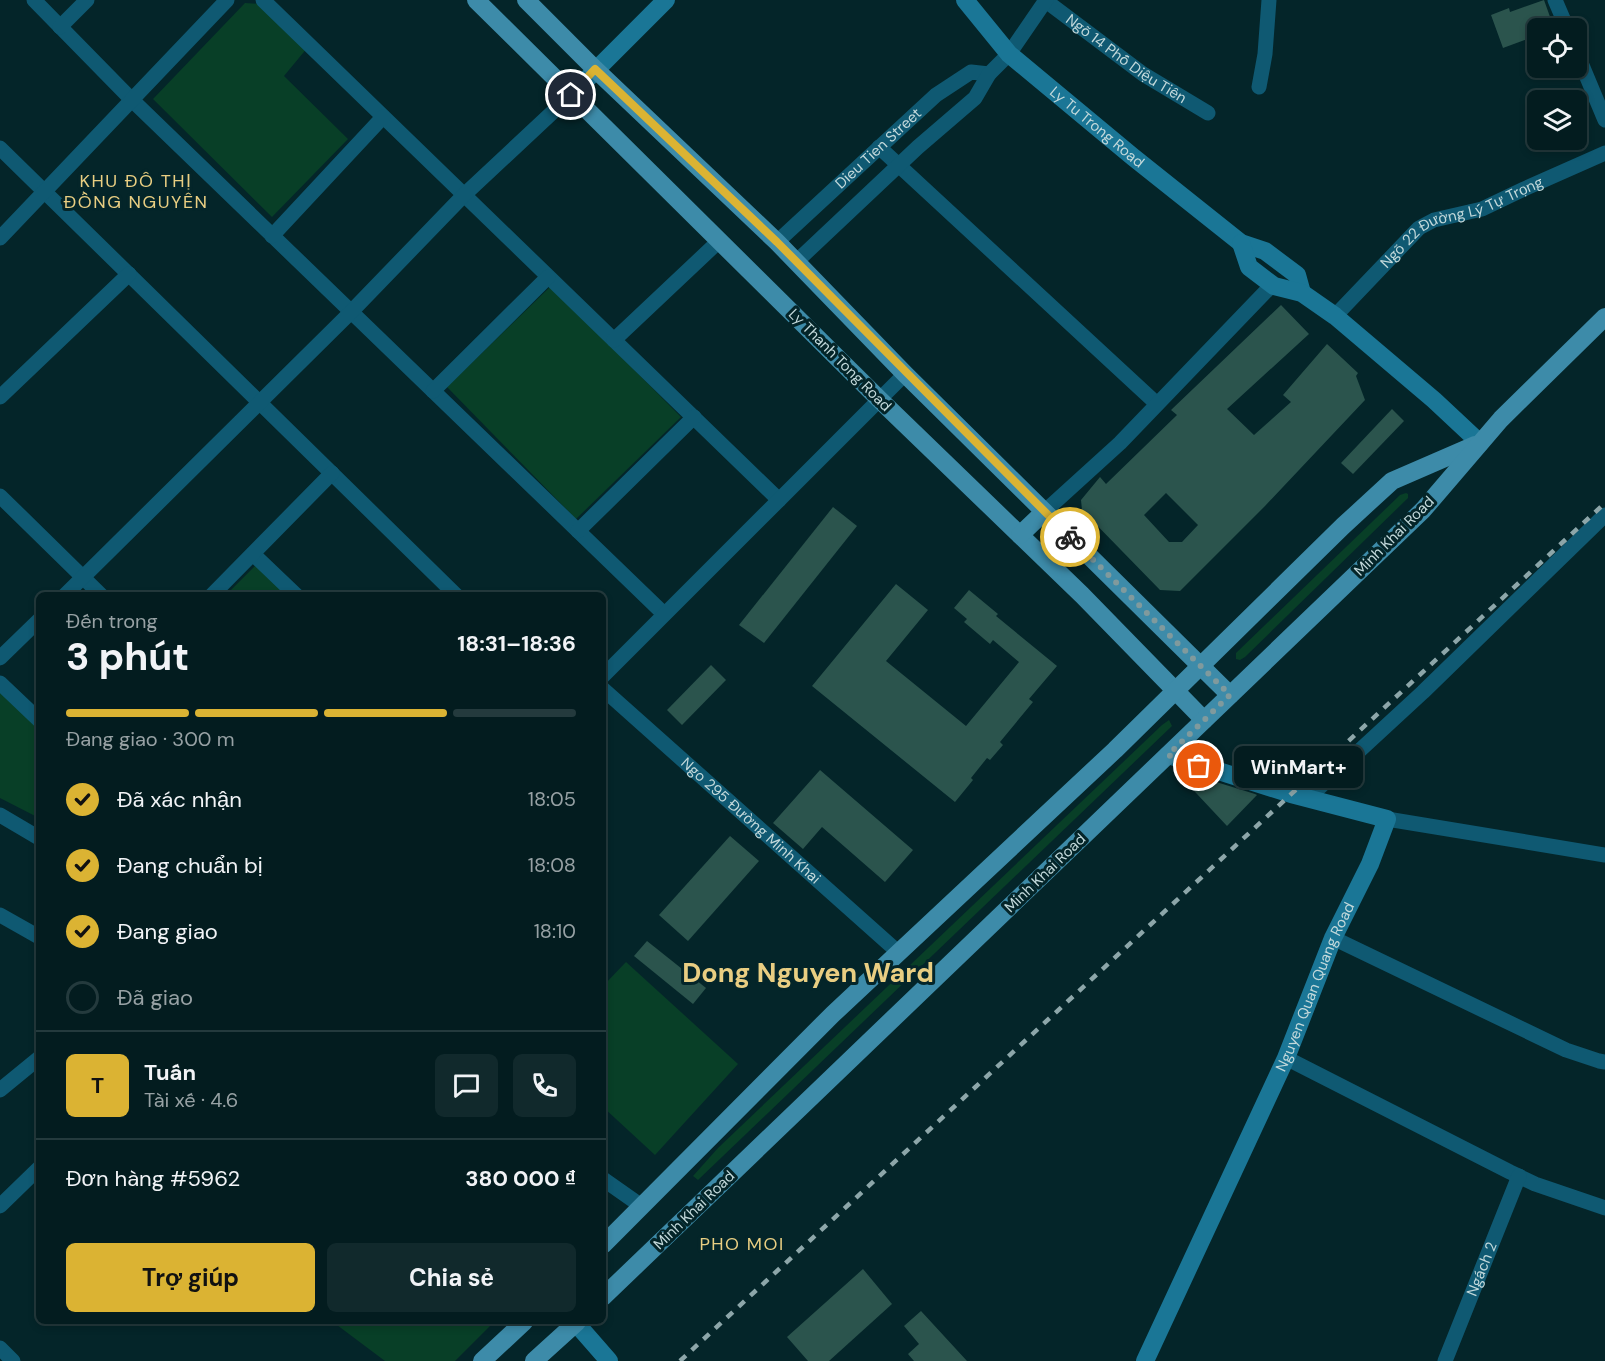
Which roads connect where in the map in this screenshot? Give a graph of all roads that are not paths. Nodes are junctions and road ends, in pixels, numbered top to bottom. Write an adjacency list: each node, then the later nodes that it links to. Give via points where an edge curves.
1 (34, 0): 13 (street)
2 (87, 0): 13 (street)
3 (227, 0): 20 (street)
4 (263, 0): 22 (street)
5 (476, 0): 19 (main road, Ly Thanh Tong Road)
6 (526, 0): 15 (main road)
7 (666, 0): 15 (main road)
8 (965, 0): 14 (main road, Ly Tu Trong Road)
9 (1046, 0): 14 (street, Dieu Tien Street); 21 (street, Ngõ 14 Phố Diệu Tiên, via 1143,74)
10 (1269, 0): 18 (street)
11 (1554, 0): 12 (street)
12 (1562, 18)
13 (60, 27): 20 (street)
14 (1009, 54): 16 (street, Dieu Tien Street); 34 (main road, Ly Tu Trong Road)
15 (595, 69): 19 (main road); 33 (main road)
16 (989, 74): 24 (street, Dieu Tien Street, via 971,72 936,95); 27 (street, Dieu Tien Street, via 975,98)
17 (1587, 77): 23 (street)
18 (1259, 87)
19 (571, 95): 29 (street); 32 (main road, Ly Thanh Tong Road)
20 (131, 99): 28 (street); 30 (street)
21 (1208, 113)
22 (383, 117): 29 (street); 30 (street)
23 (1605, 120)
24 (879, 147): 27 (street); 33 (street, Dieu Tien Street)
25 (0, 148): 28 (street)
26 (1605, 153): 41 (street, Ngõ 22 Đường Lý Tự Trọng, via 1482,209 1434,220 1419,228)
27 (897, 166): 35 (street, Dieu Tien Street); 49 (street)
28 (46, 192): 31 (street); 36 (street)
29 (464, 195): 37 (street); 40 (street)
30 (272, 236): 40 (street)
31 (0, 238)
32 (719, 242): 43 (street); 47 (main road, Ly Thanh Tong Road)
33 (777, 242): 35 (main road)
34 (1241, 243): 38 (main road, Ly Tu Trong Road, via 1249,267); 39 (main road, Ly Tu Trong Road, via 1265,251 1297,275)
35 (796, 262): 44 (main road)
36 (129, 274): 46 (street); 48 (street)
37 (548, 277): 43 (street); 45 (street)
38 (1272, 285): 39 (main road, Ly Tu Trong Road); 49 (street)
39 (1302, 293): 41 (main road, Ly Tu Trong Road)
40 (351, 312): 45 (street); 48 (street)
41 (1335, 316): 51 (main road, Ly Tu Trong Road)
42 (1605, 317): 51 (main road, Minh Khai Road)
43 (614, 340): 50 (street)
44 (906, 374): 47 (street); 55 (main road)
45 (433, 391): 57 (street)
46 (0, 397)
47 (880, 400): 54 (street); 58 (main road, Ly Thanh Tong Road)
48 (260, 402): 52 (street); 60 (street)
49 (1157, 404): 55 (street)
50 (694, 417): 54 (street); 57 (street)
51 (1480, 443): 69 (main road, Minh Khai Road, via 1392,481); 74 (main road, Minh Khai Road, via 1423,510)
52 (332, 473): 59 (street); 65 (street)
53 (0, 496): 60 (street)
54 (779, 500): 66 (street)
55 (1044, 512): 58 (main road); 69 (main road)
56 (1605, 515): 78 (street)
57 (578, 531): 66 (street)
58 (1020, 535): 72 (main road, Ly Thanh Tong Road)
59 (253, 554): 63 (street); 64 (street)
60 (83, 577): 61 (street); 62 (street)
61 (68, 592)
62 (98, 592)
63 (215, 592)
64 (293, 592)
65 (453, 592)
66 (664, 614): 70 (street)
67 (36, 623): 68 (street)
68 (0, 658)
69 (1200, 666): 72 (main road, Minh Khai Road); 74 (main road)
70 (606, 673)
71 (0, 683): 75 (street)
72 (1176, 690): 76 (main road, Ly Thanh Tong Road); 86 (main road, Minh Khai Road)
73 (606, 693): 86 (street, Ngo 295 Đường Minh Khai)
74 (1230, 695): 76 (main road, Minh Khai Road)
75 (36, 717)
76 (1204, 720): 77 (main road, Minh Khai Road)
77 (1168, 755): 78 (main road); 98 (main road, Minh Khai Road)
78 (1307, 799): 80 (main road)
79 (0, 815): 81 (street)
80 (1387, 819): 82 (street); 85 (main road, Nguyen Quan Quang Road, via 1370,864)
81 (36, 836)
82 (1605, 855)
83 (0, 915): 84 (street)
84 (36, 935)
85 (1333, 938): 87 (main road, Nguyen Quan Quang Road); 89 (street, via 1566,1050)
86 (898, 952): 94 (main road, Minh Khai Road)
87 (1286, 1058): 92 (street); 107 (main road, Nguyen Quan Quang Road)
88 (36, 1060): 90 (street)
89 (1605, 1062)
90 (0, 1090)
91 (36, 1171): 95 (street)
92 (1519, 1176): 96 (street); 108 (street, Ngách 2)
93 (606, 1181): 94 (street)
94 (640, 1205): 97 (main road, Minh Khai Road)
95 (0, 1206)
96 (1605, 1208)
97 (606, 1242)
98 (606, 1294)
99 (523, 1324): 104 (main road)
100 (574, 1324): 105 (main road)
101 (578, 1324): 106 (main road)
102 (0, 1348): 103 (street)
103 (14, 1361)
104 (482, 1361)
105 (534, 1361)
106 (609, 1361)
107 (1145, 1361)
108 (1444, 1361)

